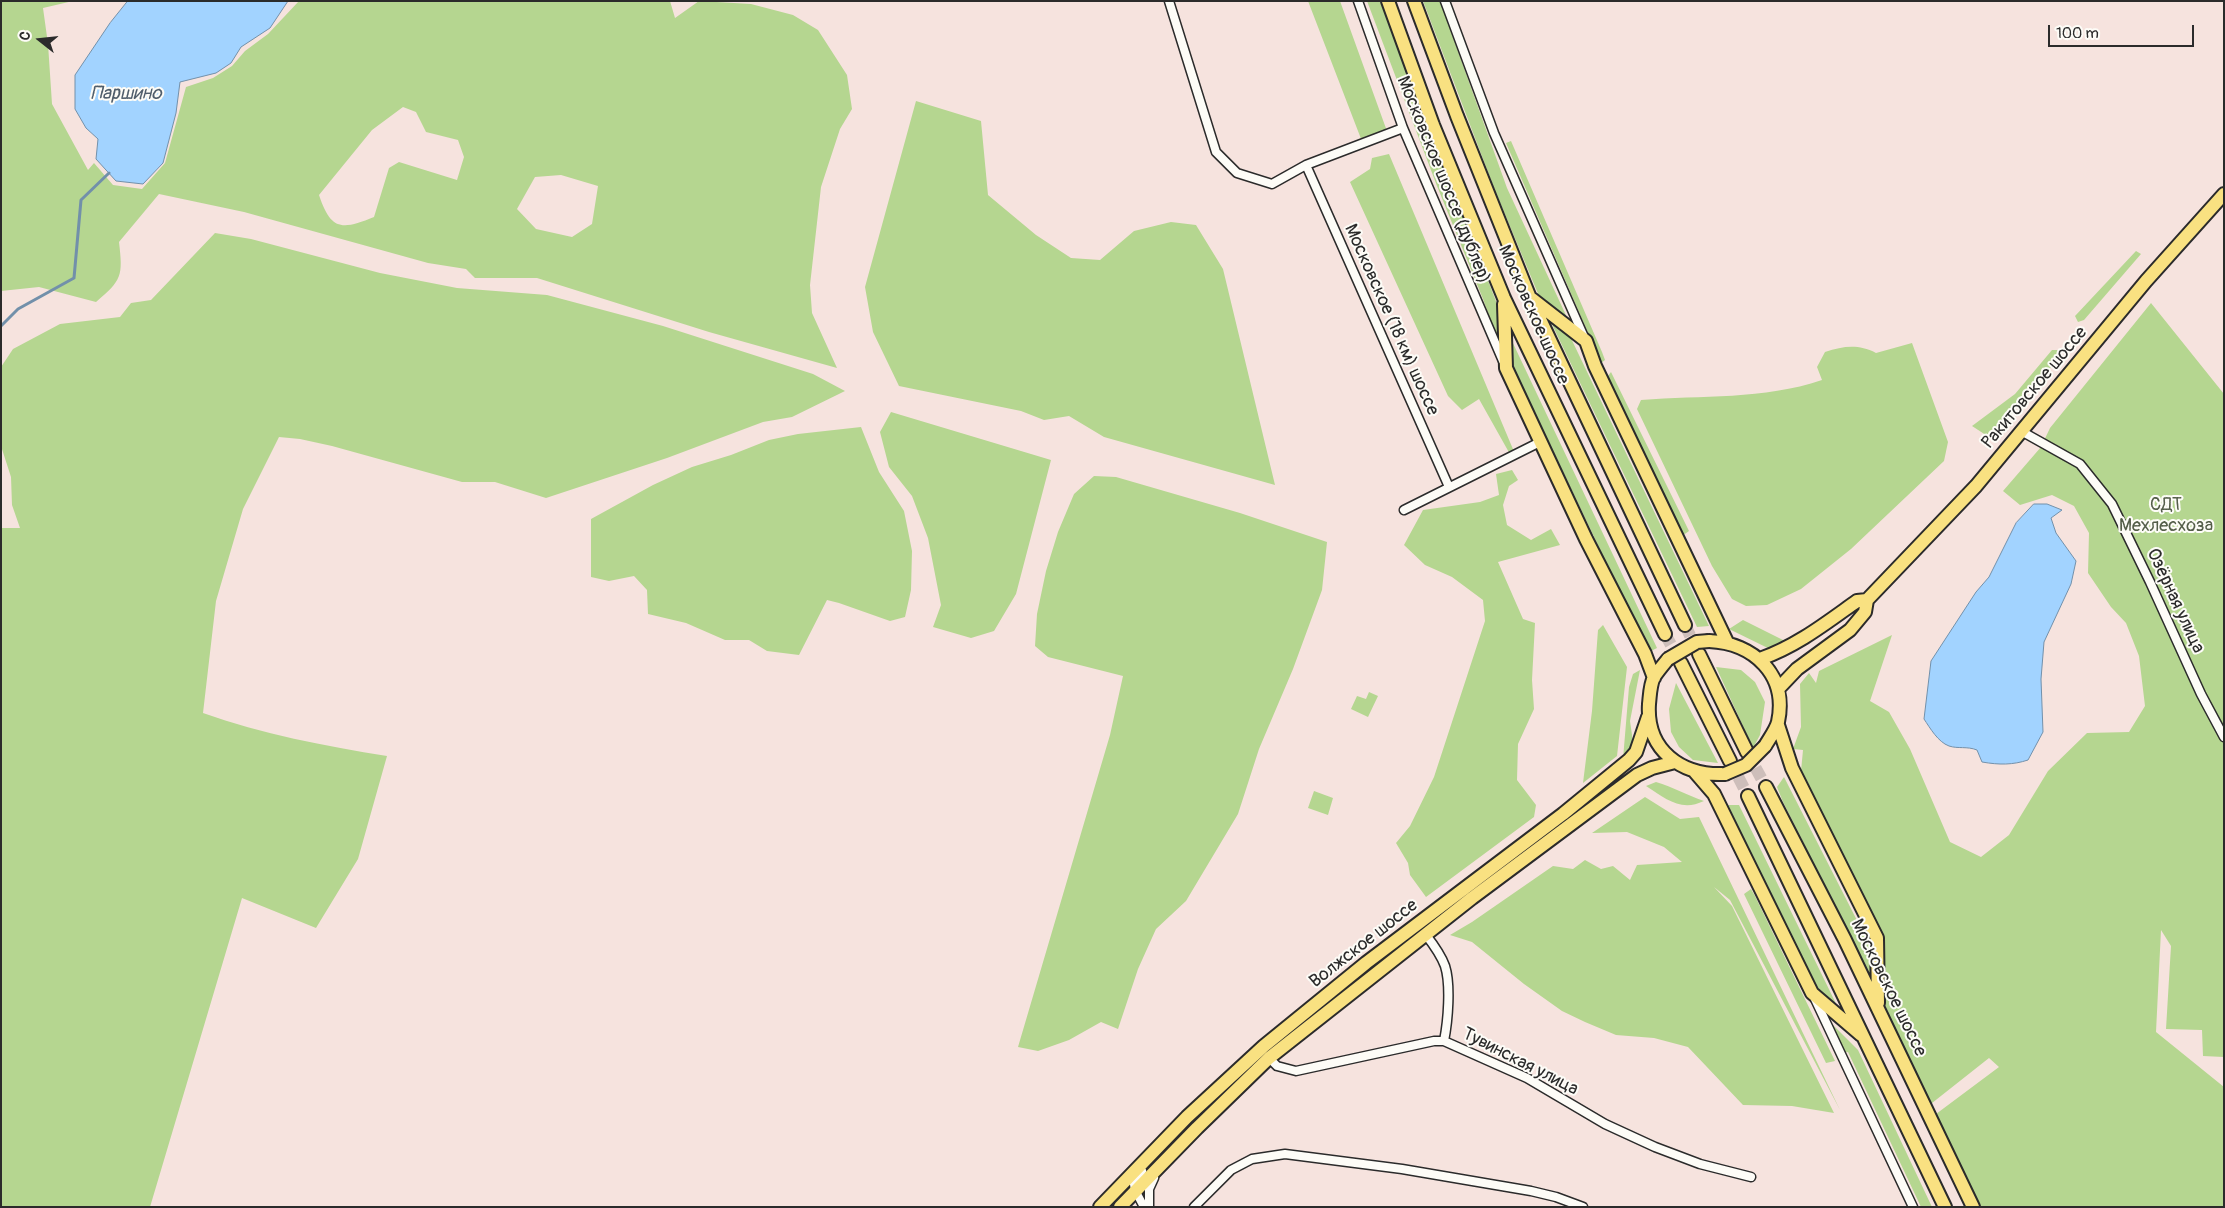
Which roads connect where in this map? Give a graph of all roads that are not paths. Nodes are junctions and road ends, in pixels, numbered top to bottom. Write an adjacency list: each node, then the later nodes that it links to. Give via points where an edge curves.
1 (1169, 1): 7 (street, via 1216,152 1237,173 1272,184)
2 (1358, 1): 6 (street, Московское шоссе (дублер))
3 (1388, 1): 9 (main road, Московское шоссе, via 1433,125)
4 (1414, 1): 10 (main road, Московское шоссе)
5 (1446, 1): 11 (street, via 1494,133)
6 (1403, 128): 7 (street); 12 (street, Московское шоссе (дублер))
7 (1306, 165): 15 (street, Московское (18 км) шоссе)
8 (2224, 194): 13 (main road, Ракитовское шоссе, via 2146,281)
9 (1504, 298): 12 (main road); 19 (main road, Московское шоссе)
10 (1530, 298): 11 (main road); 18 (main road, Московское шоссе)
11 (1586, 341): 20 (main road)
12 (1506, 368): 14 (main road)
13 (2021, 431): 17 (main road, Ракитовское шоссе, via 1976,486); 28 (street, Озёрная улица, via 2080,464 2112,504)
14 (1540, 442): 15 (street); 24 (main road)
15 (1449, 487): 16 (street)
16 (1404, 510)
17 (1867, 600): 22 (main road, Ракитовское шоссе, via 1856,600 1799,642); 25 (main road, Ракитовское шоссе, via 1866,612 1850,630 1797,669)
18 (1685, 625)
19 (1665, 634)
20 (1727, 642): 22 (main road); 24 (main road, bridge, via 1697,642 1668,659)
21 (1699, 654): 29 (main road)
22 (1760, 659): 25 (main road, via 1772,674)
23 (1681, 663): 30 (main road)
24 (1654, 678): 26 (main road)
25 (1778, 689): 27 (main road)
26 (1648, 716): 31 (main road, via 1657,741); 41 (main road, Волжское шоссе, via 1636,752 1630,760 1301,1014)
27 (1778, 725): 32 (main road, bridge, via 1766,746 1746,765 1725,774); 37 (main road, via 1792,768 1877,938)
28 (2224, 737)
29 (1747, 752)
30 (1730, 761)
31 (1675, 762): 32 (main road); 35 (main road, Волжское шоссе, via 1637,775)
32 (1694, 772): 36 (main road, via 1714,794)
33 (1766, 787): 37 (main road, Московское шоссе)
34 (1748, 796): 38 (main road)
35 (1426, 935): 39 (street, via 1443,961 1446,972 1447,1025); 40 (main road, Волжское шоссе)
36 (1812, 993): 38 (main road); 51 (street)
37 (1878, 1008): 53 (main road, Московское шоссе)
38 (1865, 1038): 52 (main road)
39 (1444, 1041): 40 (street, Тувинская улица, via 1296,1071 1277,1066); 43 (street, Тувинская улица, via 1527,1078 1605,1124 1655,1147 1700,1164)
40 (1269, 1058): 42 (main road, Волжское шоссе)
41 (1166, 1138): 44 (street, via 1155,1159 1137,1176); 45 (main road, Волжское шоссе)
42 (1162, 1163): 44 (main road, Волжское шоссе); 48 (street, via 1149,1189)
43 (1751, 1177)
44 (1135, 1190): 46 (main road, Волжское шоссе); 47 (street)
45 (1104, 1202): 46 (main road, via 1115,1200)
46 (1119, 1207)
47 (1144, 1207)
48 (1149, 1207)
49 (1194, 1207): 50 (street, via 1230,1170 1252,1159 1285,1154 1402,1169 1556,1197)
50 (1583, 1207)
51 (1913, 1207)
52 (1944, 1207)
53 (1973, 1207)

